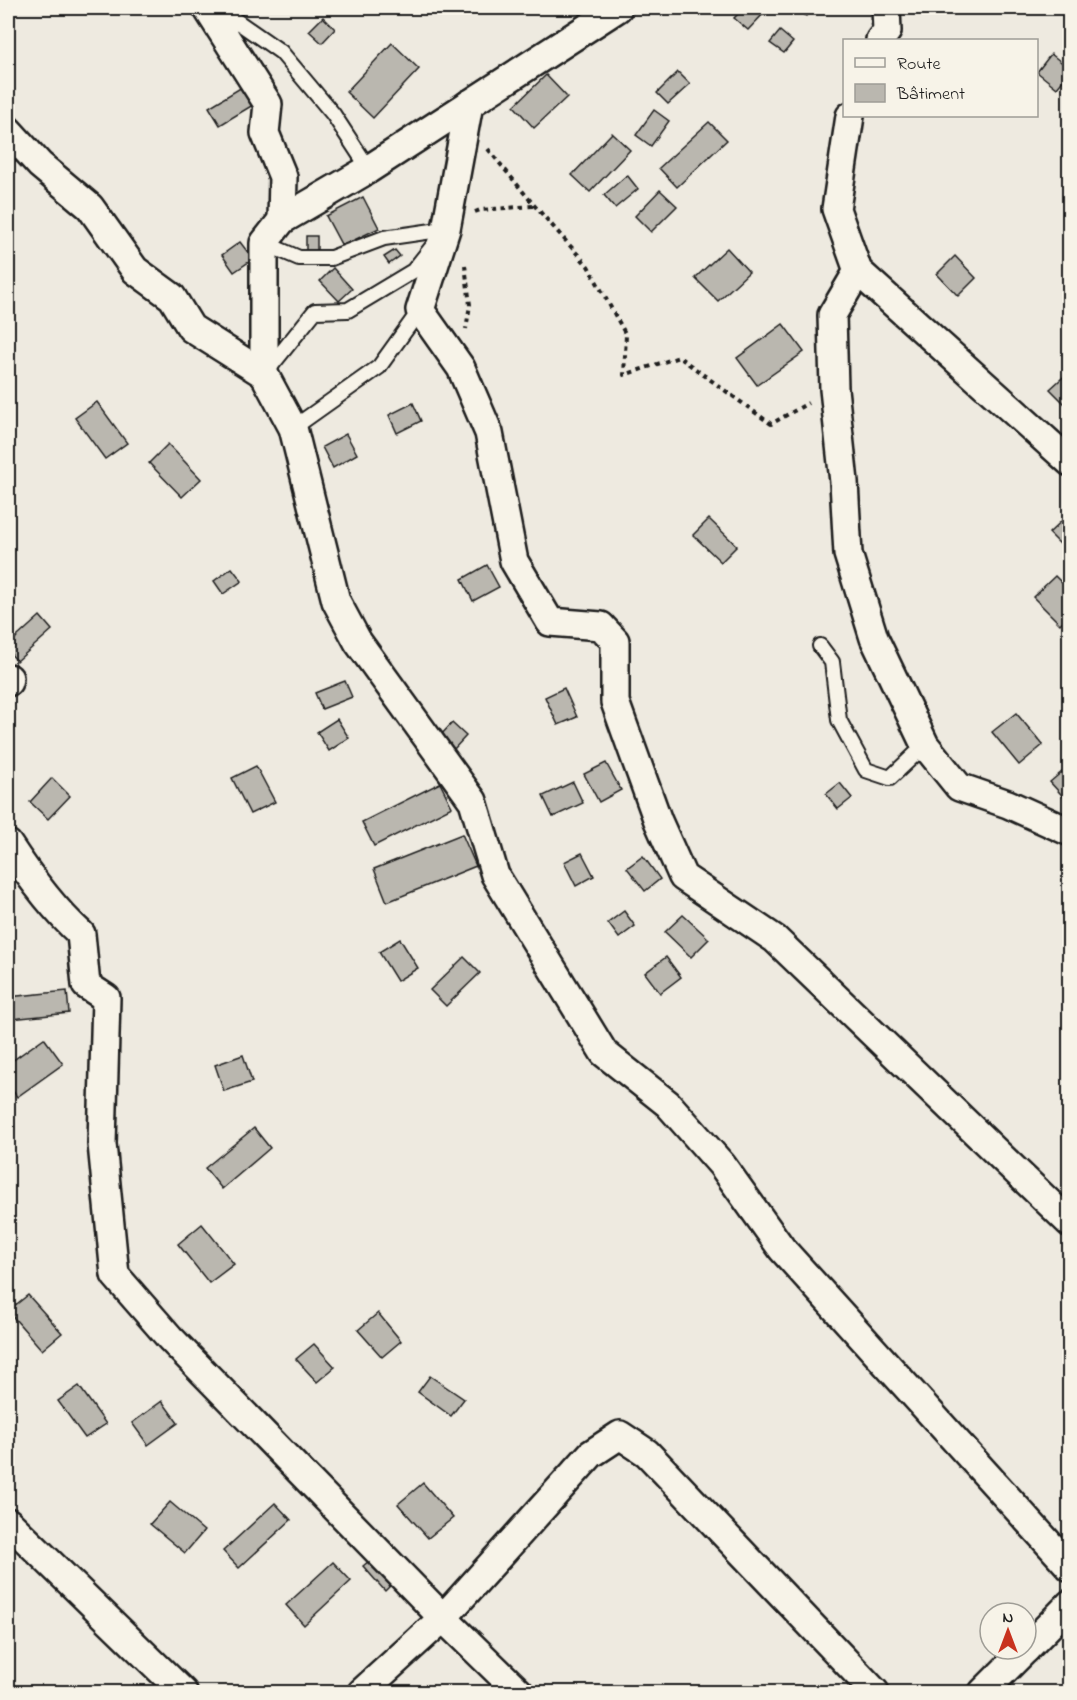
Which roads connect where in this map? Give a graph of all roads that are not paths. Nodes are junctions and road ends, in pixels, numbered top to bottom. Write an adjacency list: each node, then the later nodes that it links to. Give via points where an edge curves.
1 (207, 8): 10 (street, via 268,104 265,133 283,177)
2 (218, 8): 9 (lane, via 281,52 333,114)
3 (618, 8): 6 (street)
4 (886, 8): 5 (street, via 887,31)
5 (881, 39)
6 (470, 104): 9 (street); 11 (street)
7 (850, 117): 14 (street, via 836,209)
8 (8, 130): 16 (street, via 40,165 90,207 135,270 172,297 191,328)
9 (369, 169): 10 (street)
10 (282, 220): 12 (street)
11 (446, 229): 12 (lane, via 384,238 331,258 299,258); 13 (lane); 15 (street)
12 (264, 243): 16 (street)
13 (413, 272): 15 (lane); 16 (lane, via 348,310 315,311)
14 (858, 272): 18 (street); 20 (street, via 832,315 848,554 874,638)
15 (420, 310): 17 (lane, via 379,367); 23 (street, via 461,368 489,433 514,561 550,622 601,626 615,641 615,702 658,821 683,877 775,939)
16 (264, 374): 17 (street)
17 (293, 428): 25 (street, via 336,601 358,642 473,801 495,875 604,1053 668,1104 722,1165 782,1249)
18 (1070, 462)
19 (820, 646): 20 (lane, via 832,662 839,720 866,770 890,778)
20 (925, 745): 21 (street, via 959,787)
21 (1070, 832)
22 (8, 844): 27 (street, via 63,918 81,934 86,985 106,998 102,1144 115,1275 170,1338)
23 (1070, 1223)
24 (8, 1522): 30 (street)
25 (1070, 1567)
26 (1070, 1604): 28 (street)
27 (443, 1618): 31 (street); 32 (street); 33 (street, via 591,1454 620,1435 647,1453)
28 (1038, 1637)
29 (1014, 1661): 34 (street)
30 (183, 1692)
31 (362, 1692)
32 (519, 1692)
33 (875, 1692)
34 (983, 1692)

